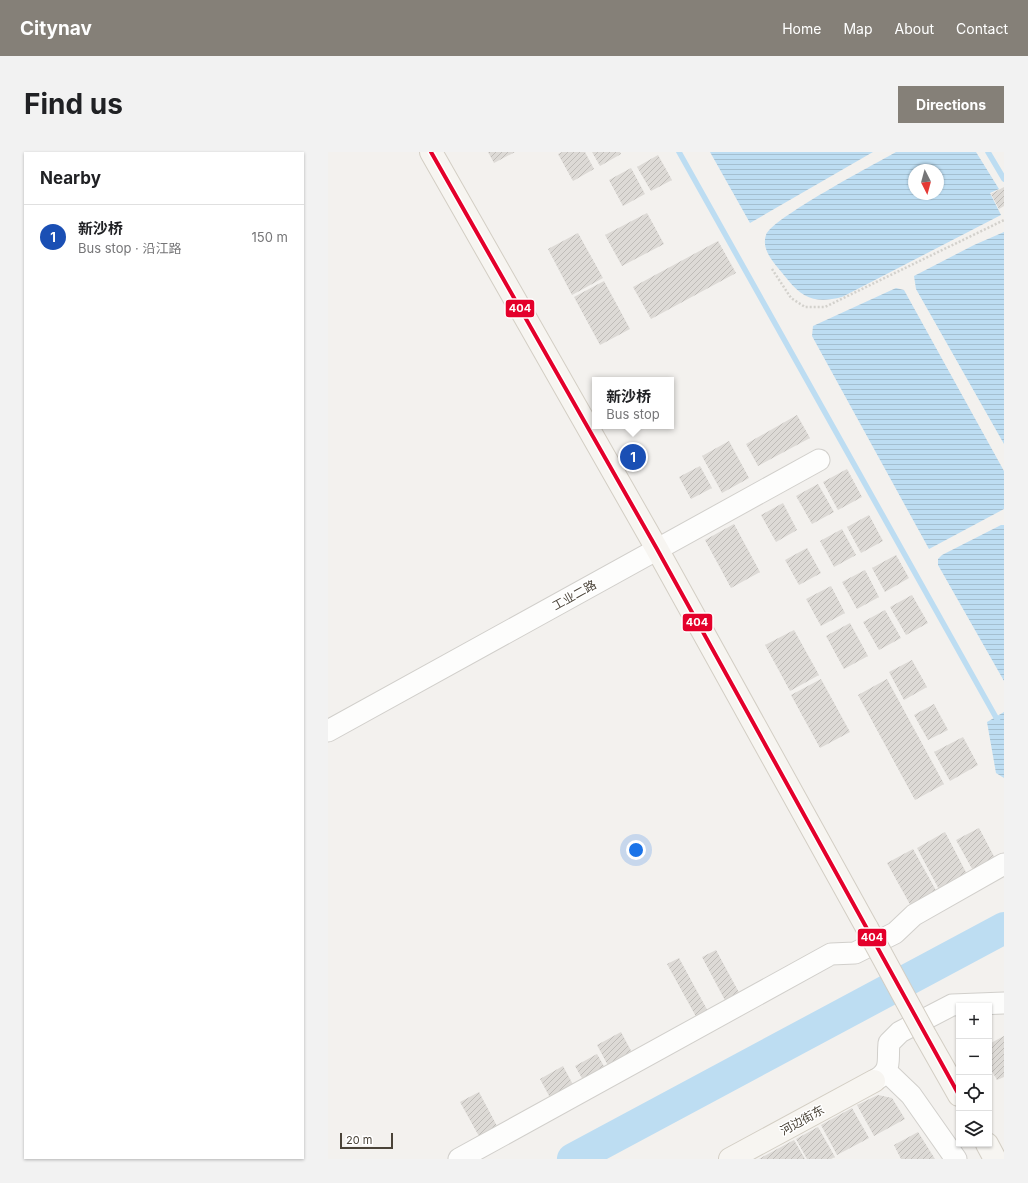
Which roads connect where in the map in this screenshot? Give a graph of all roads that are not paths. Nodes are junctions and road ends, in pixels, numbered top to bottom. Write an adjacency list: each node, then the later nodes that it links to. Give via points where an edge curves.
1 (431, 152): 3 (street)
2 (819, 460): 3 (street, 工业二路)
3 (658, 549): 4 (street, 工业二路); 8 (street, bridge)
4 (328, 732)
5 (1004, 864): 10 (street, via 914,915 895,933 855,953 831,954)
6 (1004, 1003): 7 (street, via 952,1005 900,1032 890,1043 889,1064)
7 (880, 1076): 11 (street, 河边街东); 12 (street, via 911,1095)
8 (956, 1090)
9 (989, 1147): 13 (street)
10 (459, 1159)
11 (730, 1159)
12 (956, 1159)
13 (995, 1159)

